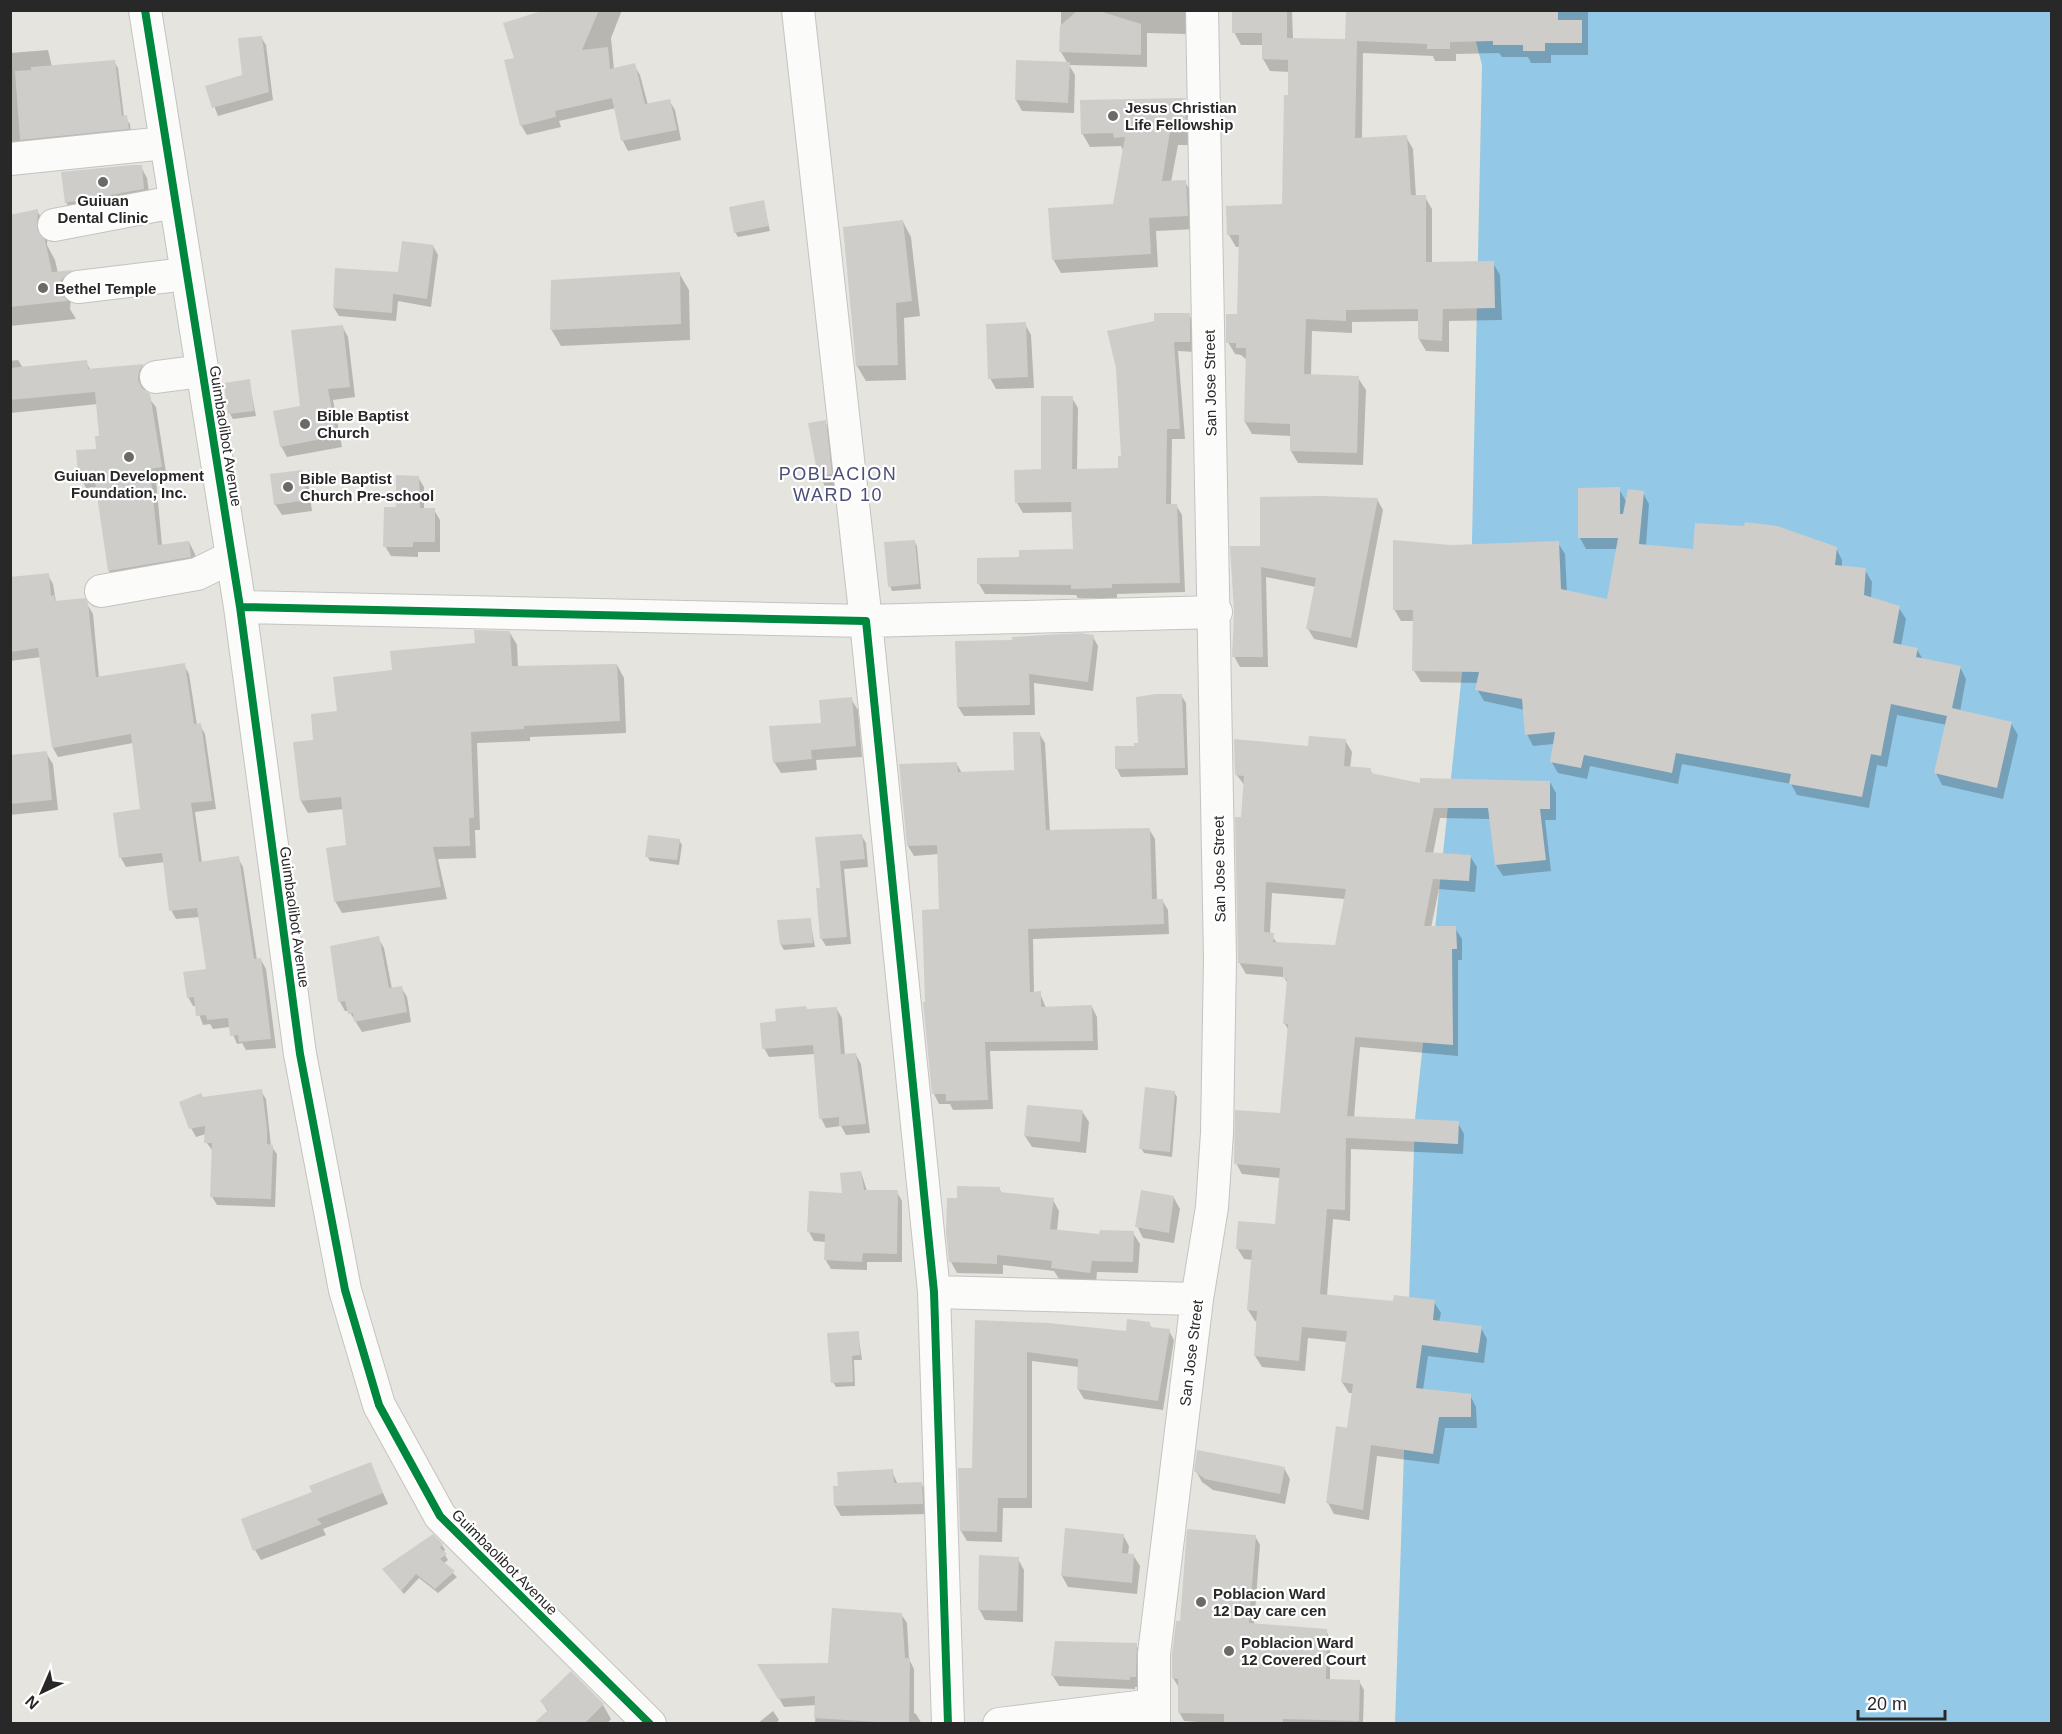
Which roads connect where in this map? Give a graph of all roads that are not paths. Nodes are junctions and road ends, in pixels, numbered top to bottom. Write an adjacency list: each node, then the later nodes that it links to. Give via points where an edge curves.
1 (145, 10): 4 (street, Guimbaolibot Avenue)
2 (798, 10): 16 (street)
3 (1202, 10): 15 (street, San Jose Street)
4 (165, 143): 5 (street); 6 (street, Guimbaolibot Avenue)
5 (10, 159)
6 (174, 202): 7 (street); 8 (street, Guimbaolibot Avenue)
7 (54, 225)
8 (186, 274): 9 (street); 10 (street, Guimbaolibot Avenue)
9 (78, 287)
10 (202, 371): 11 (street); 12 (street, Guimbaolibot Avenue)
11 (156, 376)
12 (232, 557): 13 (street, via 197,574); 14 (street, Guimbaolibot Avenue)
13 (101, 591)
14 (240, 607): 16 (street); 20 (street, Guimbaolibot Avenue, via 300,1054 345,1290 379,1404 440,1516)
15 (1216, 612): 16 (street); 18 (street, San Jose Street, via 1221,958 1217,1133 1212,1208)
16 (866, 621): 17 (street)
17 (934, 1292): 18 (street); 21 (street)
18 (1197, 1299): 19 (street, San Jose Street, via 1154,1654)
19 (1154, 1714): 22 (street)
20 (650, 1724)
21 (948, 1724)
22 (999, 1724)

